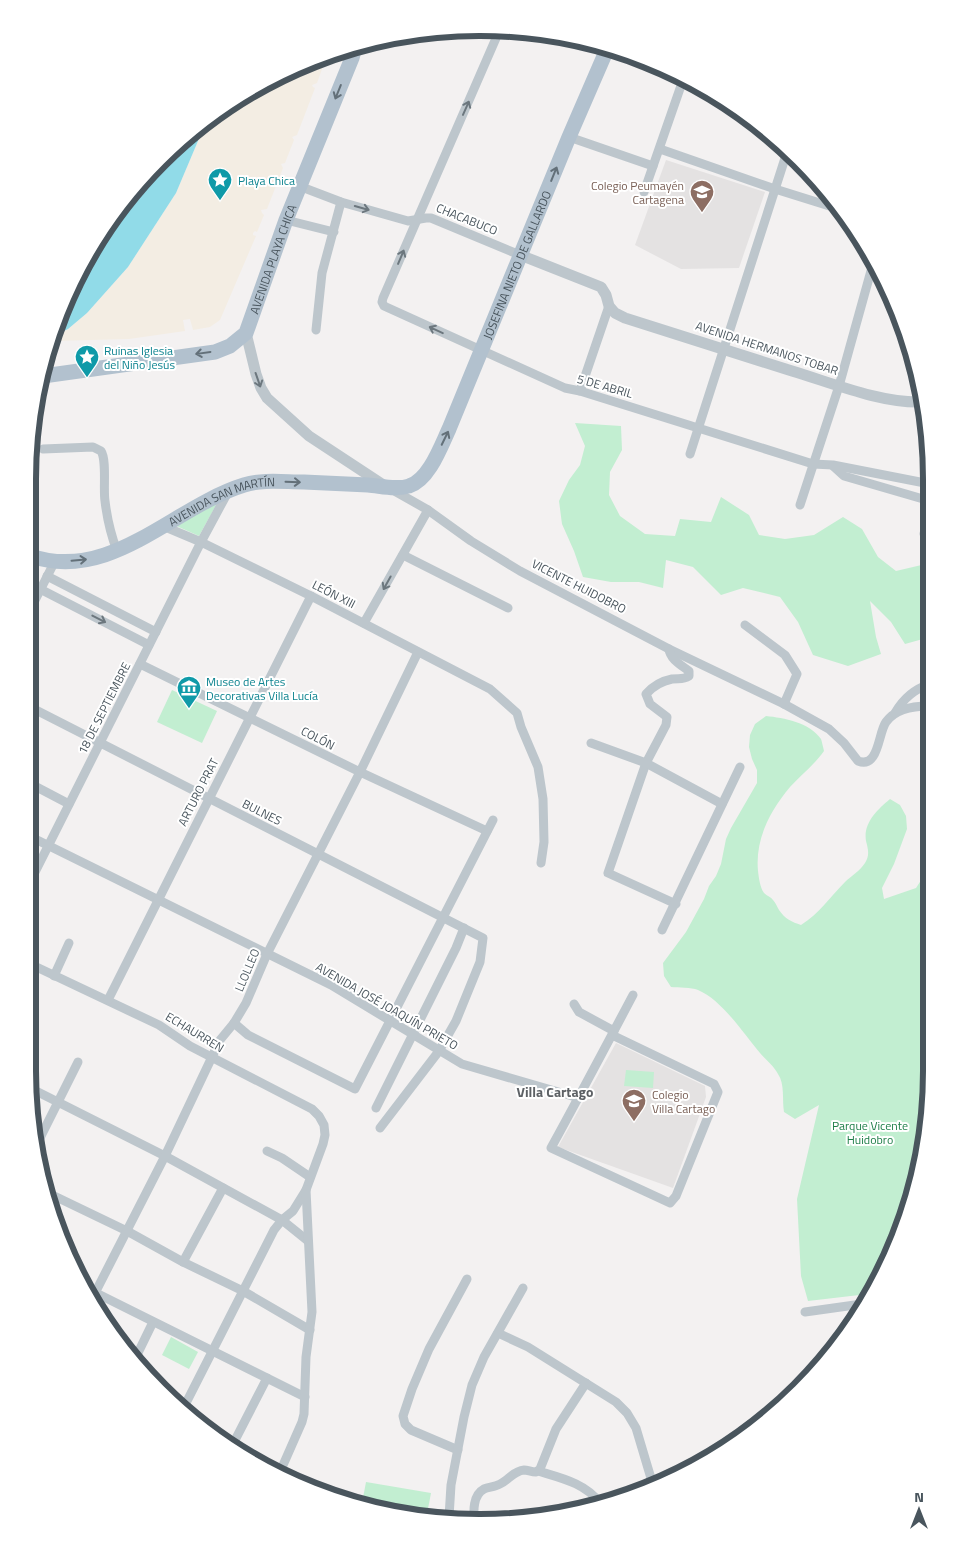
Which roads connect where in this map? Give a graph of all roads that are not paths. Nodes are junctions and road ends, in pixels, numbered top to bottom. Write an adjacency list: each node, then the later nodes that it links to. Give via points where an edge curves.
1 (497, 37): 15 (street, one-way to 1)
2 (353, 55): 9 (main road, AVENIDA PLAYA CHICA, one-way to 9)
3 (605, 55): 5 (main road, JOSEFINA NIETO DE GALLARDO)
4 (681, 85): 6 (street)
5 (569, 137): 8 (street); 17 (main road, JOSEFINA NIETO DE GALLARDO, one-way to 5)
6 (660, 149): 8 (street); 10 (street)
7 (785, 158): 10 (street)
8 (653, 166): 11 (street)
9 (299, 186): 12 (street, CHACABUCO); 14 (main road, AVENIDA PLAYA CHICA)
10 (775, 189): 13 (street); 22 (street)
11 (644, 192)
12 (341, 202): 15 (street, CHACABUCO, one-way to 15, via 408,221); 16 (street)
13 (827, 204)
14 (286, 220): 16 (street); 21 (main road, AVENIDA PLAYA CHICA)
15 (417, 220): 17 (street, CHACABUCO, via 431,218); 23 (street, 5 DE ABRIL, one-way to 15, via 384,306 382,302)
16 (334, 232): 20 (street, via 322,273)
17 (520, 256): 19 (street, CHACABUCO, via 601,287); 23 (main road, JOSEFINA NIETO DE GALLARDO)
18 (871, 272): 25 (street)
19 (609, 306): 22 (street, AVENIDA HERMANOS TOBAR, via 625,318); 26 (street)
20 (316, 330)
21 (246, 333): 24 (main road, one-way to 24, via 230,346 215,352); 35 (street, VICENTE HUIDOBRO, one-way to 35, via 256,374 267,398 309,436)
22 (723, 349): 25 (street, AVENIDA HERMANOS TOBAR); 28 (street)
23 (480, 351): 26 (street, 5 DE ABRIL, via 565,388); 33 (main road, JOSEFINA NIETO DE GALLARDO, one-way to 23, via 449,428)
24 (49, 375)
25 (839, 386): 27 (street, AVENIDA HERMANOS TOBAR, via 890,400); 31 (street)
26 (580, 391): 28 (street, 5 DE ABRIL)
27 (915, 402)
28 (698, 428): 30 (street); 31 (street, 5 DE ABRIL)
29 (43, 449): 42 (street, via 93,447 101,451 107,513)
30 (690, 454)
31 (813, 464): 32 (street, 5 DE ABRIL); 38 (street)
32 (833, 465): 34 (street, 5 DE ABRIL); 37 (street, via 844,476)
33 (421, 480): 35 (main road, AVENIDA SAN MARTÍN, via 403,488)
34 (923, 483)
35 (386, 486): 36 (main road, AVENIDA SAN MARTÍN, one-way to 35, via 262,481); 39 (street, VICENTE HUIDOBRO)
36 (228, 491): 40 (main road, AVENIDA SAN MARTÍN); 41 (street, 18 DE SEPTIEMBRE)
37 (923, 499)
38 (800, 505)
39 (428, 510): 43 (street); 55 (street, VICENTE HUIDOBRO, via 520,571)
40 (163, 526): 41 (street, LEÓN XIII); 42 (main road, AVENIDA SAN MARTÍN)
41 (200, 542): 48 (street, LEÓN XIII); 53 (street, 18 DE SEPTIEMBRE)
42 (117, 551): 45 (main road, AVENIDA SAN MARTÍN, one-way to 42, via 90,559)
43 (403, 555): 50 (street); 51 (street, one-way to 51)
44 (36, 557): 45 (main road, AVENIDA SAN MARTÍN)
45 (55, 561): 46 (street)
46 (47, 576): 47 (street); 53 (street)
47 (40, 589): 49 (street); 54 (street, one-way to 54)
48 (311, 596): 51 (street, LEÓN XIII); 63 (street, ARTURO PRAT)
49 (36, 597)
50 (508, 608)
51 (364, 623): 56 (street, LEÓN XIII)
52 (745, 625): 59 (street, via 785,655 797,674)
53 (156, 632): 54 (street, 18 DE SEPTIEMBRE)
54 (149, 645): 57 (street, 18 DE SEPTIEMBRE)
55 (669, 648): 59 (street, VICENTE HUIDOBRO); 66 (street, via 670,654 688,671 689,676 658,684 646,694 650,704 667,716 666,725)
56 (418, 652): 68 (street, LLOLLEO); 78 (street, LEÓN XIII, via 490,689 517,712 538,767 543,799)
57 (140, 664): 63 (street, COLÓN); 64 (street, 18 DE SEPTIEMBRE)
58 (923, 686): 62 (street, via 908,696)
59 (784, 704): 62 (street, VICENTE HUIDOBRO, via 829,729 855,759 862,762 873,757 884,727)
60 (923, 706): 62 (street)
61 (36, 710): 64 (street, BULNES)
62 (895, 714)
63 (250, 718): 68 (street, COLÓN); 70 (street, ARTURO PRAT)
64 (99, 743): 70 (street, BULNES); 71 (street, 18 DE SEPTIEMBRE)
65 (591, 743): 66 (street)
66 (646, 763): 72 (street); 81 (street, via 608,873)
67 (740, 767): 72 (street)
68 (360, 772): 74 (street, COLÓN); 77 (street, LLOLLEO)
69 (36, 787): 71 (street)
70 (208, 799): 77 (street, BULNES); 80 (street, ARTURO PRAT)
71 (69, 804): 76 (street, 18 DE SEPTIEMBRE)
72 (722, 804): 81 (street)
73 (493, 820): 74 (street)
74 (487, 831): 82 (street)
75 (36, 839): 76 (street, AVENIDA JOSÉ JOAQUÍN PRIETO)
76 (48, 845): 79 (street, 18 DE SEPTIEMBRE); 80 (street, AVENIDA JOSÉ JOAQUÍN PRIETO)
77 (318, 854): 82 (street, BULNES); 86 (street, LLOLLEO)
78 (541, 864)
79 (36, 870)
80 (158, 900): 86 (street, AVENIDA JOSÉ JOAQUÍN PRIETO); 90 (street, ARTURO PRAT)
81 (676, 904): 84 (street)
82 (442, 918): 83 (street, BULNES); 92 (street)
83 (464, 928): 95 (street); 96 (street, BULNES, via 483,938 480,962 456,1021)
84 (662, 930)
85 (69, 943): 88 (street)
86 (267, 954): 92 (street, AVENIDA JOSÉ JOAQUÍN PRIETO); 93 (street, LLOLLEO)
87 (36, 967): 88 (street, ECHAURREN)
88 (54, 976): 90 (street, ECHAURREN)
89 (633, 995): 94 (street)
90 (108, 1000): 97 (street, ECHAURREN, via 159,1025)
91 (574, 1004): 94 (street, via 579,1012)
92 (390, 1020): 93 (street, via 355,1089 248,1035); 95 (street, AVENIDA JOSÉ JOAQUÍN PRIETO)
93 (234, 1023): 97 (street, LLOLLEO, via 220,1040)
94 (613, 1033): 100 (street); 100 (street, via 714,1084 718,1092 676,1196 670,1202 551,1148)
95 (413, 1035): 96 (street, AVENIDA JOSÉ JOAQUÍN PRIETO); 102 (street)
96 (439, 1051): 100 (street, AVENIDA JOSÉ JOAQUÍN PRIETO, via 462,1064); 103 (street)
97 (212, 1058): 106 (street, LLOLLEO); 107 (street, ECHAURREN, via 312,1109 319,1116 325,1135)
98 (78, 1062): 101 (street)
99 (37, 1091): 101 (street)
100 (579, 1098)
101 (58, 1102): 104 (street); 106 (street)
102 (376, 1108)
103 (380, 1128)
104 (41, 1135)
105 (267, 1151): 107 (street)
106 (165, 1156): 108 (street); 112 (street, LLOLLEO)
107 (310, 1177): 109 (street)
108 (223, 1188): 111 (street); 114 (street)
109 (306, 1190): 111 (street, via 293,1211); 113 (street)
110 (55, 1196): 112 (street)
111 (282, 1220): 113 (street); 118 (street)
112 (127, 1231): 114 (street); 117 (street, LLOLLEO)
113 (308, 1241): 123 (street)
114 (183, 1262): 118 (street)
115 (467, 1279): 132 (street, via 429,1349 403,1416 411,1430)
116 (523, 1288): 124 (street)
117 (95, 1291)
118 (243, 1291): 123 (street); 125 (street)
119 (98, 1295): 122 (street)
120 (855, 1305): 121 (street)
121 (805, 1312)
122 (153, 1322): 125 (street); 126 (street)
123 (310, 1330): 129 (street)
124 (498, 1333): 128 (street, via 528,1347); 132 (street, via 472,1385)
125 (213, 1351): 127 (street); 130 (street)
126 (138, 1353)
127 (267, 1378): 129 (street); 131 (street)
128 (586, 1383): 134 (street, via 556,1429); 135 (street, via 616,1402 632,1420)
129 (305, 1397): 133 (street, via 302,1422)
130 (186, 1403)
131 (235, 1440)
132 (458, 1450): 137 (street)
133 (282, 1467)
134 (538, 1471): 136 (street, via 583,1487); 138 (street, via 515,1473 503,1483 481,1491 475,1501)
135 (651, 1479)
136 (596, 1498)
137 (449, 1513)
138 (475, 1514)

